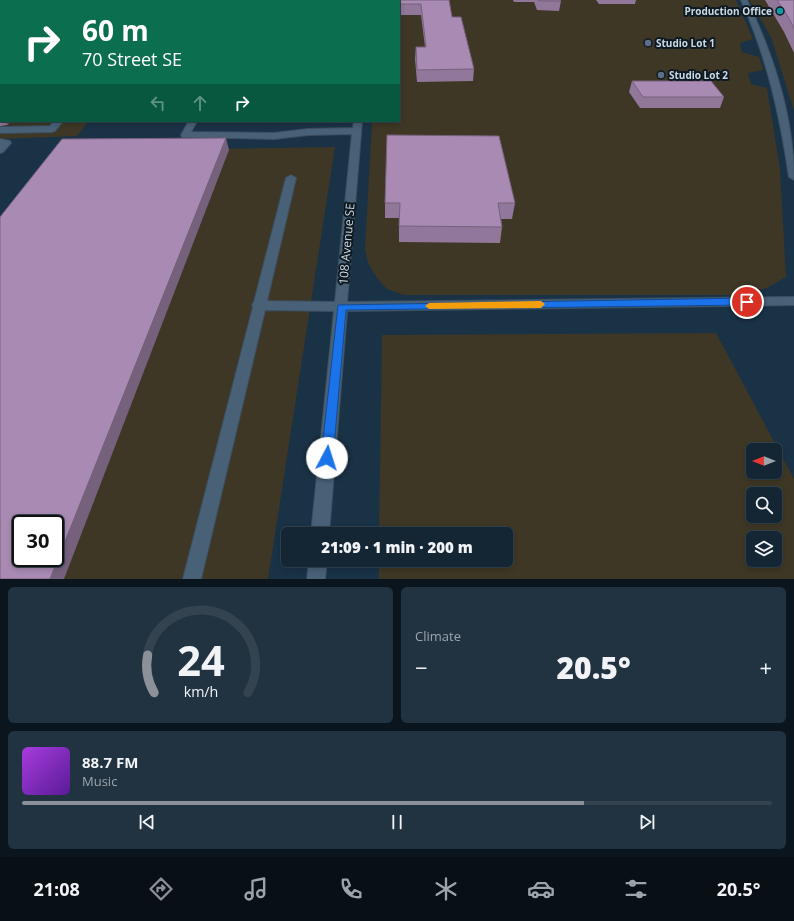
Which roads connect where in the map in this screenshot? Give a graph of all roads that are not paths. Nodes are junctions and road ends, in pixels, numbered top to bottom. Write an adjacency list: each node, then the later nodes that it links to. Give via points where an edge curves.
1 (744, 0): 10 (street, via 764,43 776,81)
2 (58, 122): 6 (street, via 52,129)
3 (192, 122): 7 (street, via 185,135 274,136)
4 (310, 122): 7 (street)
5 (358, 126): 7 (street); 15 (street, 108 Avenue SE)
6 (0, 130)
7 (308, 132)
8 (0, 142): 9 (street, via 7,143)
9 (0, 150)
10 (793, 162): 11 (street)
11 (794, 177)
12 (291, 178): 14 (street)
13 (794, 301): 15 (street)
14 (258, 305): 15 (street); 18 (street)
15 (341, 307): 16 (street, 108 Avenue SE)
16 (321, 527)
17 (317, 567): 19 (street)
18 (192, 579)
19 (316, 579)

